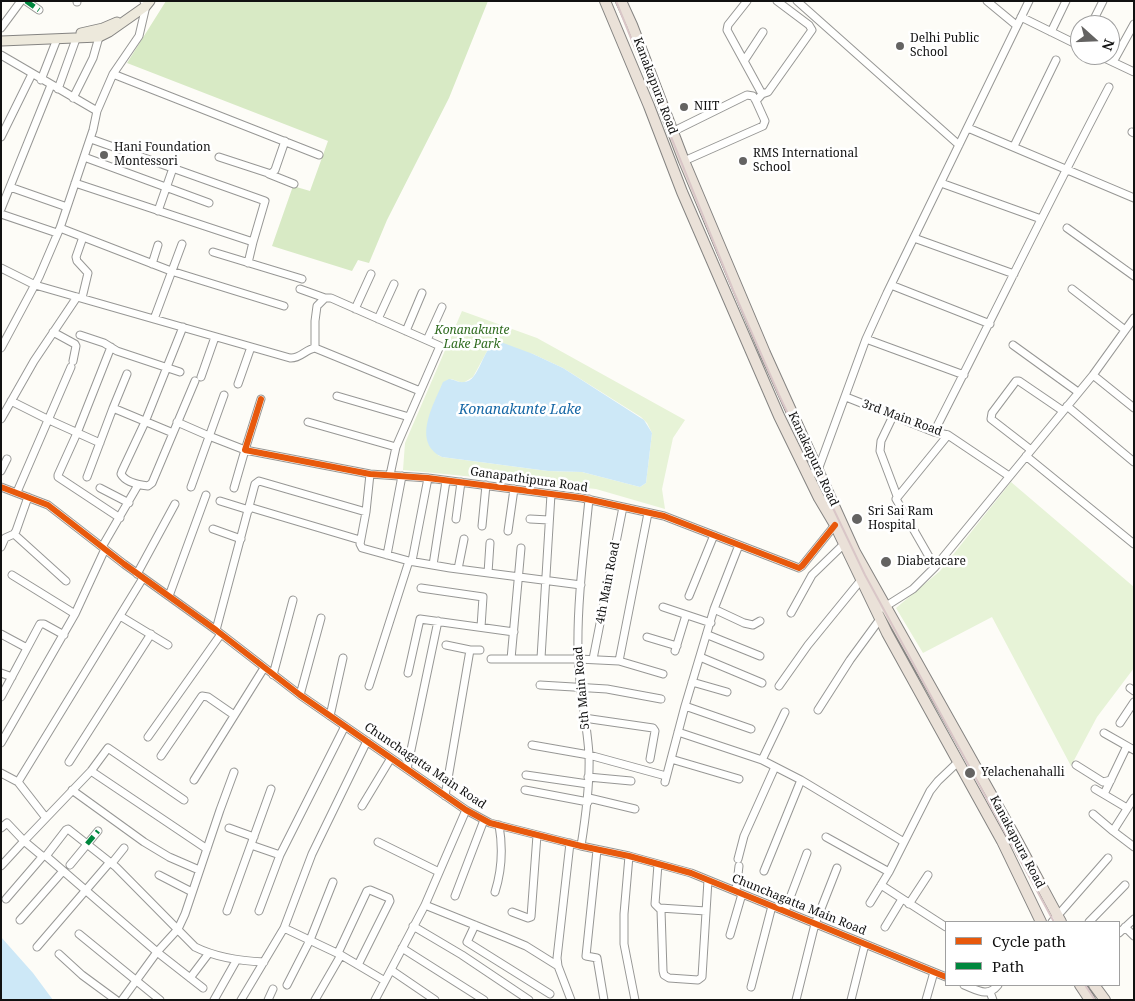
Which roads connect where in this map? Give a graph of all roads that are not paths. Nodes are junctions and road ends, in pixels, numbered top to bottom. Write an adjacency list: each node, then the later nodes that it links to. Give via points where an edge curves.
1 (21, 1): 18 (street)
2 (26, 1): 13 (street)
3 (605, 1): 153 (highway, Kanakapura Road, via 682,192 779,416)
4 (621, 1): 43 (highway, Kanakapura Road)
5 (747, 1): 30 (street, via 727,30)
6 (777, 1): 38 (street, via 812,30 768,92)
7 (797, 1): 47 (street)
8 (987, 1): 17 (street)
9 (1029, 1): 15 (street)
10 (1066, 1): 20 (street)
11 (1103, 1): 14 (street)
12 (146, 3): 21 (main road, via 119,22 90,32); 22 (main road); 34 (street, via 139,36)
13 (38, 10)
14 (1096, 15)
15 (1020, 17): 17 (street); 20 (street)
16 (1134, 24): 27 (street)
17 (1016, 26): 42 (street)
18 (1, 28)
19 (763, 32): 30 (street)
20 (1051, 32): 26 (street)
21 (1, 36)
22 (99, 37): 23 (main road); 39 (street, via 93,58)
23 (76, 39): 24 (main road); 36 (street)
24 (58, 40): 25 (main road); 35 (street)
25 (1, 41)
26 (1070, 41)
27 (1120, 49)
28 (1, 55): 33 (street)
29 (1056, 60): 48 (street)
30 (744, 61): 38 (street)
31 (1119, 65): 32 (street)
32 (1134, 72)
33 (32, 74): 35 (street); 44 (street)
34 (113, 74): 41 (street); 46 (street)
35 (41, 80): 36 (street)
36 (54, 87): 39 (street); 59 (street)
37 (1109, 87): 54 (street)
38 (762, 94): 40 (street)
39 (73, 98): 41 (street)
40 (756, 101): 43 (street, via 754,96 747,95); 52 (street, via 765,121 763,126)
41 (97, 111): 45 (street)
42 (968, 128): 47 (street); 48 (street)
43 (672, 132): 52 (highway, Kanakapura Road)
44 (1, 137)
45 (91, 139): 50 (street); 53 (street)
46 (285, 141): 49 (street); 55 (street, via 275,170)
47 (959, 145): 57 (street)
48 (1014, 146): 54 (street)
49 (319, 155)
50 (84, 157): 56 (street); 60 (street)
51 (219, 158): 55 (street)
52 (684, 161): 148 (highway, Kanakapura Road)
53 (173, 168): 60 (street); 72 (street, via 265,201)
54 (1066, 168): 61 (street); 67 (street)
55 (268, 174): 58 (street)
56 (75, 183): 63 (street); 65 (street)
57 (941, 183): 67 (street); 71 (street)
58 (294, 184)
59 (10, 187): 63 (street); 64 (street)
60 (166, 187): 62 (street); 65 (street)
61 (1134, 198)
62 (209, 203)
63 (67, 207): 69 (street)
64 (1, 209)
65 (158, 211): 72 (street)
66 (1, 214): 69 (street)
67 (1041, 219): 81 (street)
68 (1067, 228): 82 (street)
69 (59, 230): 70 (street); 85 (street)
70 (83, 237): 77 (street); 90 (street, via 76,257 78,264 88,273)
71 (914, 238): 81 (street); 86 (street)
72 (253, 242): 76 (street)
73 (182, 244): 79 (street)
74 (158, 245): 77 (street)
75 (213, 252): 76 (street)
76 (248, 263): 83 (street)
77 (152, 264): 79 (street)
78 (1, 268): 85 (street)
79 (171, 271): 92 (street); 96 (street)
80 (371, 274): 94 (street)
81 (1014, 274): 98 (street)
82 (1134, 276)
83 (302, 279)
84 (394, 284): 97 (street)
85 (35, 285): 90 (street); 110 (street)
86 (891, 285): 98 (street); 106 (street)
87 (1072, 288): 100 (street)
88 (300, 289): 91 (street)
89 (422, 293): 101 (street)
90 (79, 298): 96 (street); 102 (street)
91 (325, 298): 94 (street); 111 (street, via 317,306)
92 (284, 306)
93 (442, 307): 105 (street)
94 (355, 309): 97 (street)
95 (1134, 318): 100 (street)
96 (154, 319): 99 (street)
97 (378, 319): 101 (street)
98 (990, 324): 115 (street)
99 (183, 327): 104 (street); 112 (street)
100 (1125, 330): 116 (street)
101 (406, 331): 105 (street)
102 (53, 332): 126 (street); 133 (street, via 76,346)
103 (80, 335): 108 (street)
104 (215, 337): 109 (street); 117 (street)
105 (427, 340): 120 (street, via 440,347)
106 (866, 340): 115 (street); 124 (street)
107 (1012, 345): 121 (street)
108 (110, 347): 112 (street); 138 (street)
109 (251, 347): 111 (street, via 295,358); 119 (street)
110 (1, 348)
111 (315, 348): 120 (street)
112 (166, 368): 113 (street); 134 (street)
113 (180, 372)
114 (127, 374): 127 (street)
115 (964, 375): 137 (street)
116 (1093, 375): 121 (street); 129 (street)
117 (202, 377)
118 (194, 382): 135 (street)
119 (238, 384)
120 (420, 392): 131 (street)
121 (1078, 392): 128 (street)
122 (224, 395): 141 (street)
123 (337, 396): 131 (street)
124 (846, 397): 130 (street, 3rd Main Road); 148 (street)
125 (261, 399): 144 (street)
126 (11, 401): 132 (street); 133 (street)
127 (113, 408): 134 (street); 142 (street)
128 (1065, 408): 145 (street); 145 (street, via 1019,380 1014,384 991,418); 147 (street)
129 (1134, 408)
130 (893, 416): 137 (street, 3rd Main Road); 169 (street, via 881,441 880,451)
131 (410, 417): 143 (street)
132 (1, 419)
133 (49, 420): 138 (street); 166 (street)
134 (145, 422): 139 (street); 159 (street, via 121,474 124,479)
135 (178, 422): 139 (street); 141 (street, Ganapathipura Road)
136 (308, 422): 143 (street)
137 (934, 432): 140 (street, 3rd Main Road)
138 (78, 433): 142 (street); 179 (street, via 58,477)
139 (173, 433): 159 (street, via 152,483)
140 (948, 435): 154 (street); 169 (street, 3rd Main Road)
141 (209, 436): 144 (street, Ganapathipura Road); 162 (street)
142 (100, 443): 155 (street)
143 (396, 448): 151 (street)
144 (245, 450): 150 (street, Ganapathipura Road); 164 (street)
145 (1028, 453): 154 (street); 193 (street)
146 (7, 459): 149 (street)
147 (1134, 462)
148 (818, 470): 153 (street); 219 (highway, Kanakapura Road)
149 (1, 471)
150 (370, 474): 151 (street, Ganapathipura Road); 177 (street)
151 (390, 475): 152 (street, Ganapathipura Road)
152 (402, 476): 156 (street, Ganapathipura Road); 200 (street)
153 (809, 476): 183 (highway, Kanakapura Road)
154 (1009, 476): 203 (street)
155 (87, 477)
156 (428, 478): 157 (street, Ganapathipura Road); 201 (street)
157 (446, 481): 158 (street, Ganapathipura Road); 202 (street)
158 (461, 482): 160 (street, Ganapathipura Road); 180 (street)
159 (138, 485): 173 (street)
160 (486, 486): 165 (street, Ganapathipura Road); 184 (street)
161 (1, 487): 166 (street, Chunchagatta Main Road)
162 (191, 487)
163 (100, 488): 173 (street)
164 (234, 488)
165 (514, 489): 167 (street, Ganapathipura Road); 186 (street)
166 (17, 492): 170 (street, Chunchagatta Main Road)
167 (551, 494): 171 (street, Ganapathipura Road); 182 (street)
168 (206, 495): 214 (street)
169 (897, 496): 203 (street, via 896,501)
170 (28, 497): 188 (street); 198 (street, Chunchagatta Main Road, via 48,505)
171 (589, 499): 175 (street, Ganapathipura Road); 212 (street, 5th Main Road)
172 (220, 501): 176 (street)
173 (129, 504): 179 (street)
174 (174, 504): 207 (street)
175 (623, 507): 178 (street, Ganapathipura Road); 248 (street, 4th Main Road)
176 (249, 508): 177 (street, via 255,484 259,481); 190 (street); 192 (street)
177 (366, 512): 192 (street)
178 (648, 513): 189 (street, Ganapathipura Road); 249 (street)
179 (120, 518): 198 (street)
180 (456, 519)
181 (530, 519): 182 (street)
182 (549, 520): 211 (street)
183 (835, 525): 195 (highway, Kanakapura Road); 196 (street, Ganapathipura Road, via 800,568)
184 (482, 526)
185 (212, 529): 190 (street)
186 (508, 531)
187 (1134, 533): 193 (street)
188 (14, 534): 197 (street, via 5,538); 210 (street)
189 (714, 535): 196 (street, Ganapathipura Road); 215 (street)
190 (241, 539): 229 (street)
191 (464, 539): 204 (street)
192 (360, 540): 200 (street, via 362,548)
193 (1131, 542)
194 (490, 543): 205 (street)
195 (844, 544): 209 (highway, Kanakapura Road); 220 (street, via 812,575)
196 (739, 545): 218 (street)
197 (1, 547)
198 (104, 548): 207 (street, Chunchagatta Main Road); 221 (street)
199 (520, 548): 208 (street)
200 (387, 555): 201 (street)
201 (410, 561): 202 (street); 259 (street)
202 (433, 565): 204 (street)
203 (935, 566): 219 (street, via 913,589)
204 (458, 569): 205 (street)
205 (488, 573): 208 (street)
206 (12, 575): 221 (street)
207 (140, 576): 214 (street, Chunchagatta Main Road); 223 (street)
208 (519, 578): 211 (street); 230 (street)
209 (861, 580): 219 (highway, Kanakapura Road); 261 (street, via 808,645)
210 (66, 581)
211 (546, 581): 212 (street); 244 (street)
212 (581, 585): 247 (street, 5th Main Road)
213 (421, 588): 228 (street, via 483,597)
214 (169, 596): 229 (street, Chunchagatta Main Road)
215 (689, 596)
216 (293, 600): 254 (street)
217 (663, 607): 222 (street)
218 (714, 609): 225 (street, via 744,623 752,625); 227 (street)
219 (881, 612): 268 (street); 291 (highway, Kanakapura Road); 381 (highway, Kanakapura Road, via 1010,827)
220 (791, 613)
221 (75, 614): 233 (street)
222 (686, 614): 227 (street); 235 (street, via 676,649)
223 (120, 616): 232 (street); 305 (street)
224 (320, 618): 263 (street)
225 (760, 621)
226 (438, 622): 228 (street); 252 (street, via 420,619); 294 (street)
227 (710, 622): 234 (street)
228 (481, 627): 230 (street)
229 (219, 632): 250 (street, Chunchagatta Main Road); 278 (street)
230 (514, 632): 246 (street)
231 (1, 634): 238 (street)
232 (151, 634): 236 (street); 290 (street)
233 (64, 635): 238 (street, via 40,624); 280 (street)
234 (708, 635): 241 (street); 242 (street)
235 (646, 637)
236 (168, 645)
237 (446, 645): 239 (street)
238 (28, 648): 255 (street)
239 (470, 650): 240 (street); 311 (street)
240 (480, 650)
241 (760, 656)
242 (700, 657): 256 (street); 257 (street)
243 (343, 658): 271 (street)
244 (541, 658): 246 (street); 247 (street)
245 (491, 659): 246 (street)
246 (512, 659)
247 (578, 659): 248 (street); 260 (street, 5th Main Road)
248 (593, 659): 249 (street)
249 (619, 661): 253 (street)
250 (264, 668): 254 (street, Chunchagatta Main Road); 270 (street)
251 (1, 673): 255 (street)
252 (408, 673)
253 (662, 674)
254 (273, 675): 263 (street, Chunchagatta Main Road)
255 (12, 677): 264 (street)
256 (692, 682): 262 (street); 267 (street)
257 (762, 683)
258 (540, 685): 260 (street)
259 (369, 686)
260 (580, 686): 265 (street); 272 (street, 5th Main Road)
261 (780, 686)
262 (726, 692)
263 (300, 695): 271 (street, Chunchagatta Main Road)
264 (1, 697)
265 (661, 698)
266 (1134, 702): 273 (street)
267 (684, 706): 275 (street); 276 (street)
268 (818, 710)
269 (785, 712): 289 (street)
270 (234, 715): 285 (street, via 202,696); 300 (street)
271 (330, 716): 274 (street, Chunchagatta Main Road)
272 (584, 718): 284 (street, 5th Main Road); 288 (street, via 654,728)
273 (1120, 723)
274 (346, 726): 279 (street, Chunchagatta Main Road); 342 (street)
275 (751, 729)
276 (678, 732): 287 (street); 289 (street)
277 (1104, 734): 282 (street)
278 (148, 737)
279 (367, 741): 286 (street, Chunchagatta Main Road); 390 (street, via 312,854)
280 (1, 743)
281 (532, 745): 284 (street)
282 (1127, 746): 283 (street); 303 (street)
283 (1134, 750)
284 (589, 755): 287 (street, via 665,779); 301 (street, 5th Main Road)
285 (161, 756)
286 (391, 758): 294 (street, Chunchagatta Main Road); 315 (street)
287 (671, 758): 299 (street)
288 (650, 759)
289 (762, 760): 293 (street)
290 (68, 762)
291 (958, 762): 332 (street, via 930,791); 382 (highway, Kanakapura Road, via 1002,841)
292 (1076, 765): 303 (street, via 1103,782)
293 (775, 767): 302 (street); 365 (street, via 744,836 738,862)
294 (407, 769): 311 (street, Chunchagatta Main Road)
295 (90, 771): 308 (street); 313 (street, via 108,748); 339 (street)
296 (234, 772): 339 (street)
297 (1, 773): 305 (street)
298 (526, 775): 301 (street)
299 (739, 779)
300 (194, 780)
301 (588, 780): 304 (street); 314 (street, 5th Main Road)
302 (801, 780): 332 (street); 352 (street)
303 (1111, 780): 310 (street)
304 (631, 781)
305 (18, 782): 320 (street)
306 (271, 789): 328 (street)
307 (1095, 789): 310 (street)
308 (72, 790): 320 (street); 351 (street, via 144,842)
309 (525, 790): 314 (street)
310 (1104, 794): 316 (street)
311 (446, 796): 318 (street, Chunchagatta Main Road)
312 (1134, 798): 316 (street)
313 (184, 800)
314 (588, 800): 317 (street); 336 (street, 5th Main Road)
315 (362, 806)
316 (1127, 808): 326 (street)
317 (635, 809)
318 (466, 810): 321 (street, Chunchagatta Main Road); 354 (street, Chunchagatta Main Road)
319 (1093, 814): 326 (street)
320 (46, 818): 330 (street)
321 (484, 820): 322 (street, Chunchagatta Main Road); 366 (street)
322 (499, 825): 327 (street, Chunchagatta Main Road); 364 (street, via 502,852)
323 (1, 828): 330 (street, via 7,823)
324 (229, 828): 328 (street)
325 (98, 831): 334 (street)
326 (1113, 831): 337 (street)
327 (537, 835): 333 (street, Chunchagatta Main Road); 378 (street, via 531,917)
328 (254, 837): 335 (street)
329 (826, 837): 355 (street)
330 (24, 841): 343 (street); 349 (street)
331 (378, 842): 354 (street)
332 (904, 842): 355 (street)
333 (570, 843): 336 (street, Chunchagatta Main Road); 407 (street)
334 (87, 844): 343 (street, via 67,830); 346 (street); 348 (street)
335 (251, 845): 342 (street); 374 (street)
336 (581, 846): 340 (street, Chunchagatta Main Road)
337 (1134, 847)
338 (124, 848): 346 (street)
339 (207, 849): 351 (street)
340 (597, 850): 344 (street, Chunchagatta Main Road); 436 (street, via 586,956 597,958)
341 (808, 853): 377 (street)
342 (280, 855): 375 (street)
343 (44, 856): 353 (street); 367 (street)
344 (629, 856): 347 (street, Chunchagatta Main Road); 437 (street, via 624,944)
345 (1108, 858): 381 (street)
346 (111, 863): 362 (street); 391 (street)
347 (658, 864): 358 (street, Chunchagatta Main Road); 373 (street, via 655,904)
348 (70, 865)
349 (1, 866)
350 (837, 868): 384 (street)
351 (199, 870): 363 (street)
352 (764, 870)
353 (63, 871): 362 (street); 380 (street)
354 (439, 872): 371 (street, Chunchagatta Main Road)
355 (889, 872): 360 (street)
356 (159, 875): 363 (street)
357 (928, 875): 370 (street)
358 (708, 880): 365 (street, Chunchagatta Main Road); 376 (street)
359 (333, 882): 396 (street)
360 (881, 885): 368 (street); 369 (street)
361 (1124, 885): 383 (street)
362 (86, 890): 398 (street); 400 (street)
363 (192, 892): 391 (street)
364 (495, 892)
365 (739, 893): 372 (street, Chunchagatta Main Road); 394 (street)
366 (455, 896)
367 (6, 899)
368 (902, 899): 370 (street); 388 (street)
369 (870, 903)
370 (909, 904): 387 (street)
371 (424, 905): 385 (street); 386 (street, Chunchagatta Main Road)
372 (772, 906): 377 (street, Chunchagatta Main Road); 419 (street)
373 (660, 908): 376 (street); 376 (street, via 664,975 698,980 702,977)
374 (227, 911)
375 (259, 911)
376 (706, 911)
377 (785, 911): 384 (street, Chunchagatta Main Road)
378 (512, 912)
379 (1134, 919): 389 (street)
380 (20, 920)
381 (1057, 920)
382 (1041, 921)
383 (1090, 921)
384 (815, 924): 397 (street, Chunchagatta Main Road); 438 (street)
385 (475, 925): 407 (street, via 526,946); 422 (street, via 467,942)
386 (413, 926): 399 (street, Chunchagatta Main Road); 434 (street)
387 (945, 926)
388 (886, 927)
389 (1125, 927): 392 (street); 395 (street)
390 (284, 928): 396 (street); 405 (street)
391 (178, 929): 400 (street); 402 (street, via 195,947)
392 (1120, 932)
393 (79, 934): 412 (street)
394 (730, 934)
395 (1134, 936)
396 (310, 940): 403 (street); 414 (street)
397 (865, 944): 409 (street, Chunchagatta Main Road); 439 (street)
398 (37, 947)
399 (402, 948): 408 (street, Chunchagatta Main Road); 433 (street)
400 (158, 952): 411 (street); 412 (street)
401 (60, 954): 424 (street)
402 (208, 954): 404 (street); 411 (street)
403 (339, 954): 406 (street); 406 (street, via 368,890 389,898); 430 (street)
404 (236, 961): 405 (street); 427 (street)
405 (264, 962): 428 (street)
406 (358, 965): 413 (street)
407 (558, 966): 435 (street)
408 (391, 970): 413 (street, Chunchagatta Main Road); 432 (street)
409 (934, 972): 410 (street, Chunchagatta Main Road); 440 (street)
410 (945, 977)
411 (190, 978): 420 (street)
412 (136, 981): 425 (street); 426 (street)
413 (385, 981): 431 (street, Chunchagatta Main Road)
414 (287, 985)
415 (966, 986): 423 (street)
416 (997, 986): 423 (street)
417 (1081, 986): 442 (highway)
418 (1095, 986): 443 (highway)
419 (751, 987)
420 (204, 988)
421 (273, 989): 429 (street)
422 (550, 994)
423 (986, 995): 441 (street)
424 (116, 1000)
425 (122, 1000)
426 (160, 1000)
427 (214, 1000)
428 (241, 1000)
429 (268, 1000)
430 (316, 1000)
431 (375, 1000)
432 (435, 1000)
433 (484, 1000)
434 (529, 1000)
435 (571, 1000)
436 (604, 1000)
437 (635, 1000)
438 (796, 1000)
439 (851, 1000)
440 (926, 1000)
441 (993, 1000)
442 (1090, 1000)
443 (1105, 1000)

